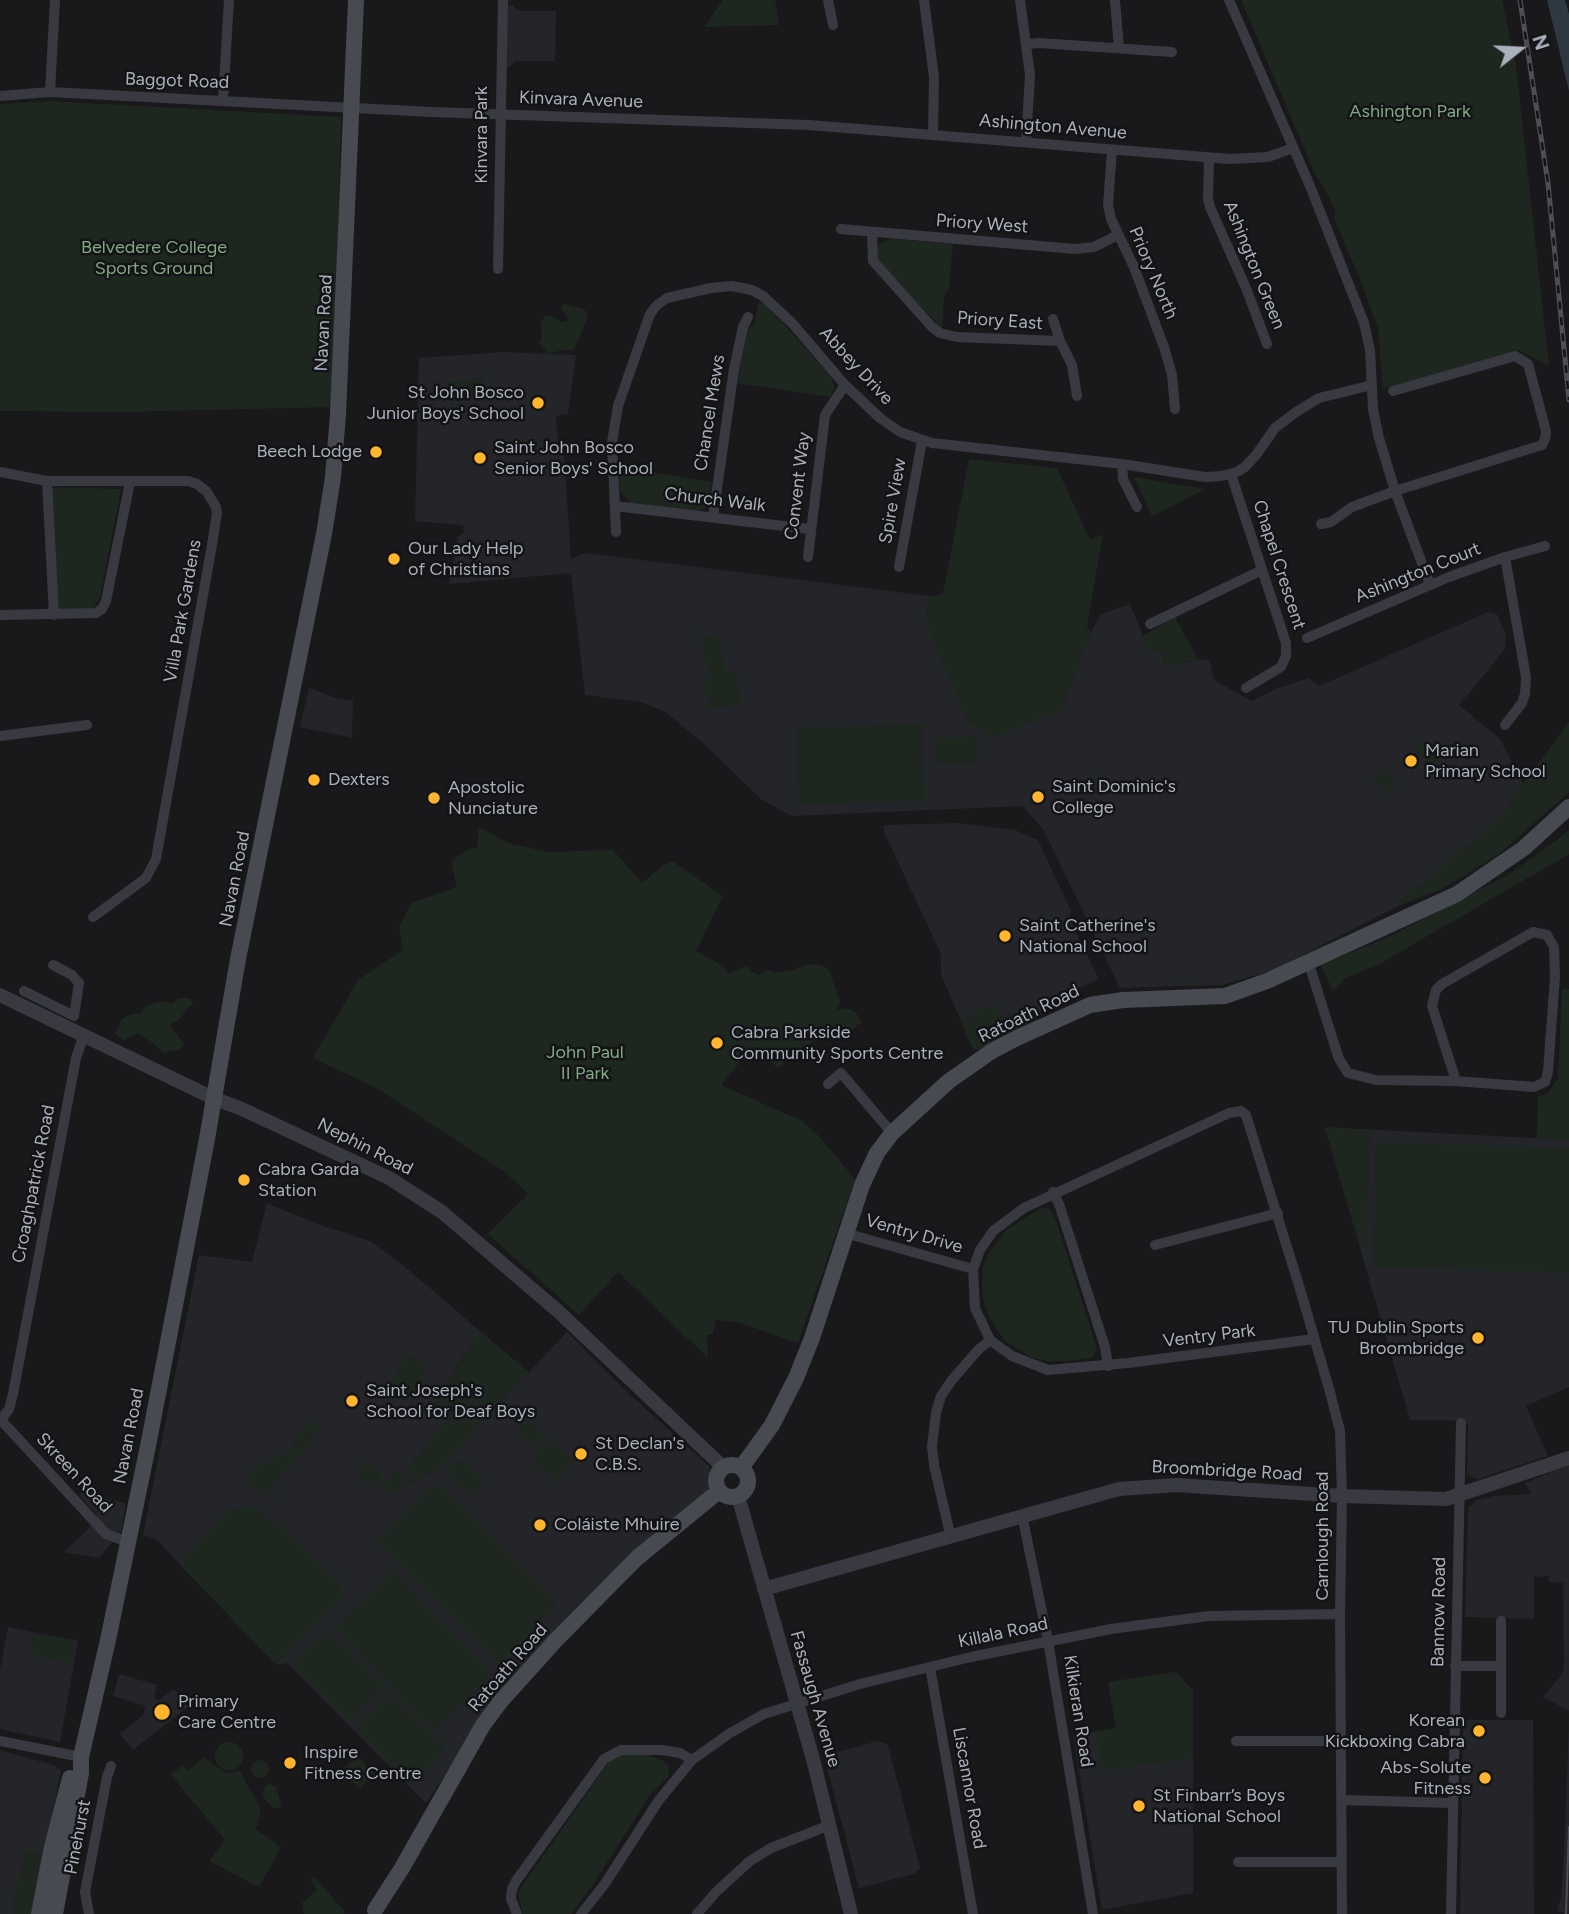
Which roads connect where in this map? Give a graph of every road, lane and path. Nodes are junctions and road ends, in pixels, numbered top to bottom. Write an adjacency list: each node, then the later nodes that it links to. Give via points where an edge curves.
1 (55, 0): 14 (street)
2 (229, 0): 16 (street)
3 (356, 0): 17 (main road, Navan Road)
4 (503, 0): 18 (street, Kinvara Park)
5 (828, 0): 10 (street)
6 (924, 0): 20 (street, via 934,77)
7 (1020, 0): 11 (street)
8 (1115, 0): 12 (street)
9 (1229, 0): 22 (street)
10 (833, 25)
11 (1026, 44): 12 (street); 21 (street, via 1030,92)
12 (1119, 48): 13 (street)
13 (1172, 52)
14 (50, 92): 15 (street, Baggot Road); 16 (street, Baggot Road)
15 (0, 96)
16 (223, 100): 17 (street, Baggot Road)
17 (352, 107): 18 (street, Kinvara Avenue); 74 (main road, Navan Road, via 333,477)
18 (500, 114): 19 (street, Kinvara Avenue); 28 (street, Kinvara Park)
19 (809, 125): 20 (street, Ashington Avenue)
20 (933, 135): 21 (street, Ashington Avenue)
21 (1026, 142): 23 (street, Ashington Avenue)
22 (1293, 148): 24 (street, Ashington Avenue, via 1257,159); 34 (street, via 1364,323)
23 (1112, 149): 24 (street, Ashington Avenue); 27 (street, Priory North, via 1108,205)
24 (1209, 158): 32 (street, Ashington Green, via 1208,199)
25 (841, 229): 26 (street, Priory West)
26 (872, 233): 27 (street, Priory West, via 1075,249 1094,247); 31 (street, Priory East, via 873,261 940,333)
27 (1118, 235): 37 (street, Priory North, via 1164,347)
28 (498, 270)
29 (748, 317): 47 (street, Chancel Mews, via 734,369)
30 (1053, 319): 31 (street, Priory East)
31 (1060, 341): 36 (street, Priory East, via 1072,365)
32 (1267, 344)
33 (845, 385): 38 (street, Abbey Drive, via 889,425); 45 (street, Abbey Drive, via 792,323 752,290 724,286 667,298 650,314 618,406 612,442); 49 (street, Convent Way, via 825,415)
34 (1372, 385): 41 (street, via 1319,398 1296,412 1275,428 1245,467); 44 (street, via 1377,429)
35 (1394, 391): 44 (street, via 1515,356 1528,364 1546,431 1542,445)
36 (1077, 396)
37 (1175, 409)
38 (922, 441): 39 (street, Abbey Drive); 54 (street, Spire View)
39 (1122, 464): 41 (street, Abbey Drive, via 1205,477); 46 (street, via 1123,479)
40 (0, 472): 42 (street, Villa Park Gardens)
41 (1231, 474): 55 (street, Chapel Crescent)
42 (47, 481): 43 (street, Villa Park Gardens); 58 (street)
43 (130, 482): 58 (street, via 102,609); 66 (street, Villa Park Gardens, via 197,484 213,499 217,513 156,859 146,878)
44 (1395, 491): 48 (street); 56 (street)
45 (615, 506): 47 (street, Church Walk); 50 (street, Abbey Drive)
46 (1137, 508)
47 (713, 517): 49 (street, Church Walk)
48 (1321, 524)
49 (810, 529): 52 (street, Convent Way)
50 (616, 532)
51 (1545, 546): 53 (street, Ashington Court)
52 (808, 557)
53 (1505, 557): 56 (street, Ashington Court); 63 (street, via 1526,677 1522,703)
54 (899, 567)
55 (1262, 570): 59 (street); 61 (street, Chapel Crescent, via 1286,656 1281,667)
56 (1430, 585): 60 (street, Ashington Court)
57 (0, 615): 58 (street)
58 (54, 615)
59 (1150, 624)
60 (1307, 638)
61 (1246, 688)
62 (88, 725): 64 (street)
63 (1506, 725)
64 (0, 736)
65 (1569, 807): 67 (main road, Ratoath Road, via 1524,848 1457,894)
66 (93, 917)
67 (1308, 961): 72 (street, via 1339,1059 1348,1073 1377,1080); 75 (main road, Ratoath Road, via 1225,996 1113,1001 1068,1014 968,1067)
68 (53, 965): 70 (street, via 79,983 74,1016)
69 (0, 995): 70 (street, Nephin Road)
70 (26, 997): 71 (street, Nephin Road)
71 (84, 1035): 74 (street, Nephin Road); 84 (street, Croaghpatrick Road, via 13,1394)
72 (1456, 1081): 72 (street, via 1534,1087 1545,1082 1555,977 1554,947 1547,935 1533,932 1436,990 1433,1006)
73 (828, 1084): 75 (street, via 841,1073)
74 (214, 1098): 87 (street, Nephin Road, via 389,1178 442,1212 559,1312); 95 (main road, Navan Road)
75 (892, 1133): 78 (main road, Ratoath Road, via 869,1170)
76 (1053, 1192): 77 (street, Carnlough Road, via 1241,1111 1251,1124); 80 (street, via 993,1231); 83 (street)
77 (1278, 1213): 79 (street); 81 (street, Carnlough Road)
78 (845, 1233): 80 (street, Ventry Drive); 88 (main road, Ratoath Road, via 796,1378 772,1425)
79 (1155, 1245)
80 (973, 1269): 82 (street, via 975,1308)
81 (1314, 1339): 83 (street, Ventry Park); 91 (street, Carnlough Road, via 1340,1431)
82 (990, 1340): 83 (street, Ventry Park, via 1012,1356 1048,1370); 94 (street, via 952,1380 936,1413 934,1465)
83 (1108, 1366)
84 (1, 1419): 95 (street, Skreen Road, via 106,1534)
85 (1461, 1423): 92 (street, Bannow Road)
86 (1569, 1458): 92 (street, Broombridge Road)
87 (723, 1467): 88 (main road, via 733,1464); 89 (main road, via 715,1480)
88 (741, 1468): 90 (main road, via 748,1483)
89 (719, 1491): 90 (main road, via 727,1497); 116 (main road, Ratoath Road, via 637,1558 507,1694 483,1726)
90 (738, 1496): 96 (street, Fassaugh Avenue)
91 (1342, 1496): 92 (street, Broombridge Road); 93 (street, Broombridge Road, via 1143,1486); 97 (street, Carnlough Road)
92 (1458, 1497): 100 (street, Bannow Road)
93 (1023, 1515): 94 (street, Broombridge Road); 99 (street, Kilkieran Road)
94 (950, 1534): 96 (street, Broombridge Road)
95 (128, 1542): 108 (main road, Navan Road)
96 (764, 1589): 103 (street, Fassaugh Avenue)
97 (1340, 1614): 99 (street, Killala Road, via 1209,1616); 107 (street, Carnlough Road)
98 (1501, 1621): 101 (street)
99 (1048, 1641): 102 (street, Killala Road); 125 (street, Kilkieran Road)
100 (1455, 1666): 101 (street); 112 (street, Bannow Road)
101 (1501, 1666): 104 (street)
102 (930, 1667): 103 (street, Killala Road); 124 (street, Liscannor Road)
103 (796, 1703): 109 (street, Killala Road, via 748,1722); 113 (street, Fassaugh Avenue)
104 (1501, 1713)
105 (0, 1741): 108 (street)
106 (1236, 1741): 107 (street)
107 (1340, 1741): 111 (street, Carnlough Road)
108 (81, 1758): 117 (main road, Navan Road, via 73,1768); 118 (main road, Navan Road)
109 (692, 1760): 120 (street, via 662,1750 621,1750 604,1759 516,1881 511,1899); 121 (street, Killala Road)
110 (111, 1766): 119 (street, Pinehurst, via 85,1892)
111 (1342, 1800): 112 (street); 115 (street, Carnlough Road)
112 (1453, 1802): 127 (street, Bannow Road)
113 (830, 1825): 122 (street, via 750,1861); 123 (street, Fassaugh Avenue)
114 (1238, 1862): 115 (street)
115 (1341, 1862): 126 (street, Carnlough Road)
116 (371, 1913)
117 (39, 1914)
118 (55, 1914)
119 (89, 1914)
120 (517, 1914)
121 (581, 1914)
122 (697, 1914)
123 (851, 1914)
124 (973, 1914)
125 (1093, 1914)
126 (1342, 1914)
127 (1451, 1914)

